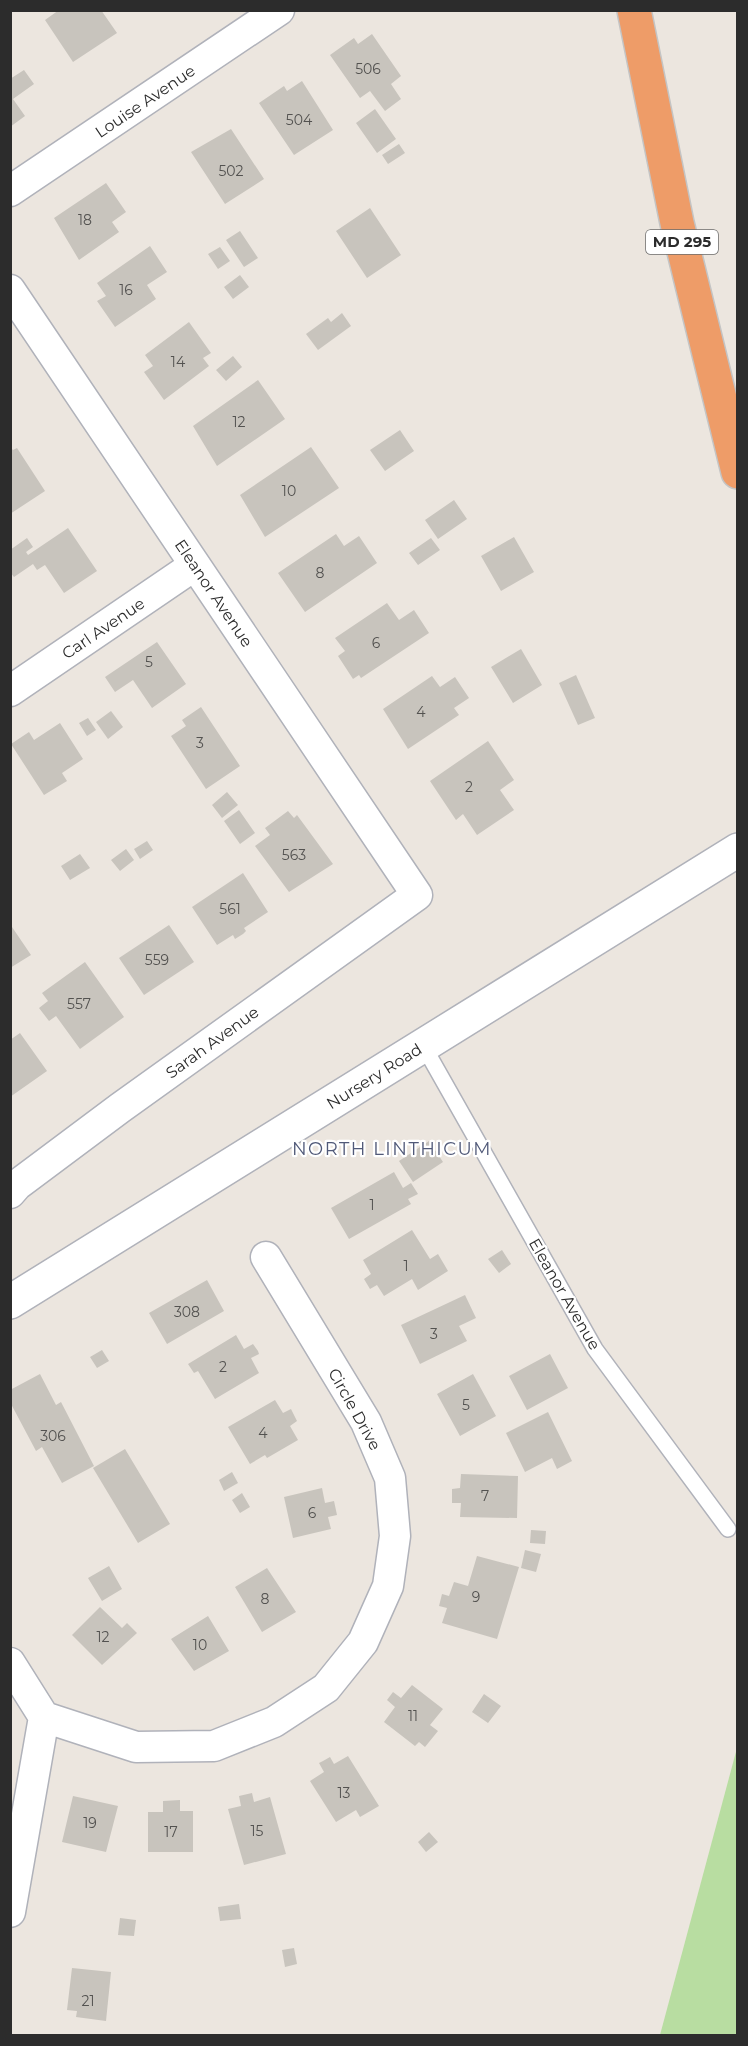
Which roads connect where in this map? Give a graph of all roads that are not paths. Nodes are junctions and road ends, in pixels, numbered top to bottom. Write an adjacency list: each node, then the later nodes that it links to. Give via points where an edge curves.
1 (279, 10): 3 (street, Louise Avenue)
2 (634, 10): 5 (highway, MD 295, via 677,223)
3 (10, 191)
4 (10, 290): 6 (street, Eleanor Avenue)
5 (738, 472)
6 (195, 564): 7 (street, Carl Avenue); 9 (street, Eleanor Avenue)
7 (10, 691)
8 (738, 850): 10 (main road, Nursery Road)
9 (417, 895): 11 (street, Sarah Avenue, via 120,1108)
10 (423, 1045): 13 (main road, Nursery Road); 14 (lane, Eleanor Avenue, via 596,1349)
11 (10, 1193)
12 (266, 1257): 16 (street, Circle Drive, via 366,1422 390,1478 395,1536 388,1586 363,1642 326,1688 274,1722 214,1746 136,1747)
13 (10, 1302)
14 (728, 1529)
15 (10, 1663): 16 (street)
16 (44, 1717): 17 (street)
17 (10, 1912)

